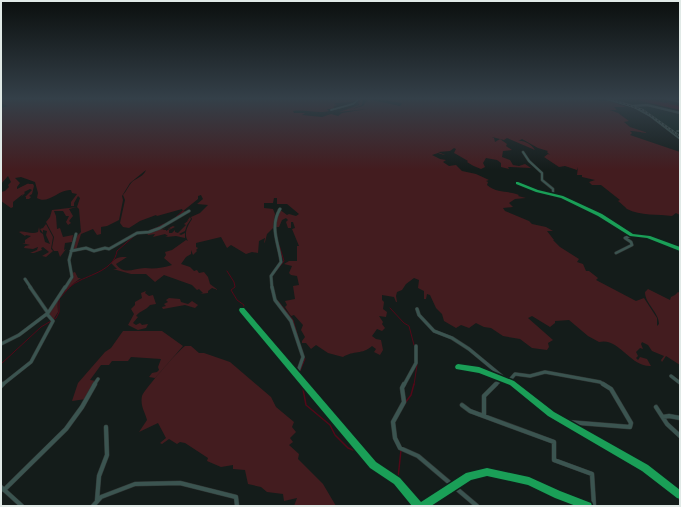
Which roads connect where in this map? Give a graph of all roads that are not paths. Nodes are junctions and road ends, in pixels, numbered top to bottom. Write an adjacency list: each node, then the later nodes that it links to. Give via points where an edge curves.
1 (659, 123): 2 (street)
2 (680, 139)
3 (523, 152): 5 (street, via 542,173 542,180 553,189)
4 (517, 183): 5 (street)
5 (553, 194): 9 (street, via 592,211)
6 (280, 209): 20 (street, via 274,224 275,243 279,247 281,262 271,280 274,297 291,321 303,357)
7 (189, 211): 11 (street, via 160,228 137,233 109,249 94,251 86,248)
8 (76, 234): 11 (street)
9 (632, 235): 10 (street, via 648,237); 12 (street, via 625,238 632,245)
10 (680, 249)
11 (74, 251): 16 (street, via 69,260 72,277)
12 (616, 253)
13 (25, 279): 16 (street)
14 (417, 309): 23 (street, via 418,315 434,331 470,349)
15 (242, 310): 20 (street)
16 (47, 314): 17 (street, via 19,335); 25 (street, via 52,320 34,358)
17 (1, 344)
18 (416, 346): 34 (street, via 417,361 402,390 405,400 393,422 394,434 400,448 418,456)
19 (458, 367): 23 (street, via 475,369)
20 (296, 374): 41 (street, via 373,465 397,481)
21 (671, 376): 24 (street)
22 (98, 379): 35 (street, via 66,429)
23 (506, 380): 28 (street, via 484,396); 31 (street, via 519,387 551,414); 31 (street, via 515,374 530,376 548,372 600,382 611,389 631,423 630,427 626,427)
24 (680, 383)
25 (1, 386)
26 (462, 405): 28 (street)
27 (656, 408): 29 (street)
28 (484, 416): 45 (street, via 554,442 554,460 592,474)
29 (663, 417): 30 (street); 33 (street)
30 (680, 418)
31 (567, 422): 36 (street, via 645,468)
32 (106, 427): 37 (street, via 107,455 99,476)
33 (680, 436)
34 (453, 485): 42 (street); 43 (street); 44 (street, via 478,473 499,473 529,481)
35 (2, 489): 38 (street)
36 (680, 495)
37 (97, 501): 39 (street); 40 (street, via 112,492 135,484 180,483 236,497)
38 (22, 506)
39 (93, 506)
40 (237, 506)
41 (418, 506)
42 (422, 506)
43 (477, 506)
44 (588, 506)
45 (594, 506)

